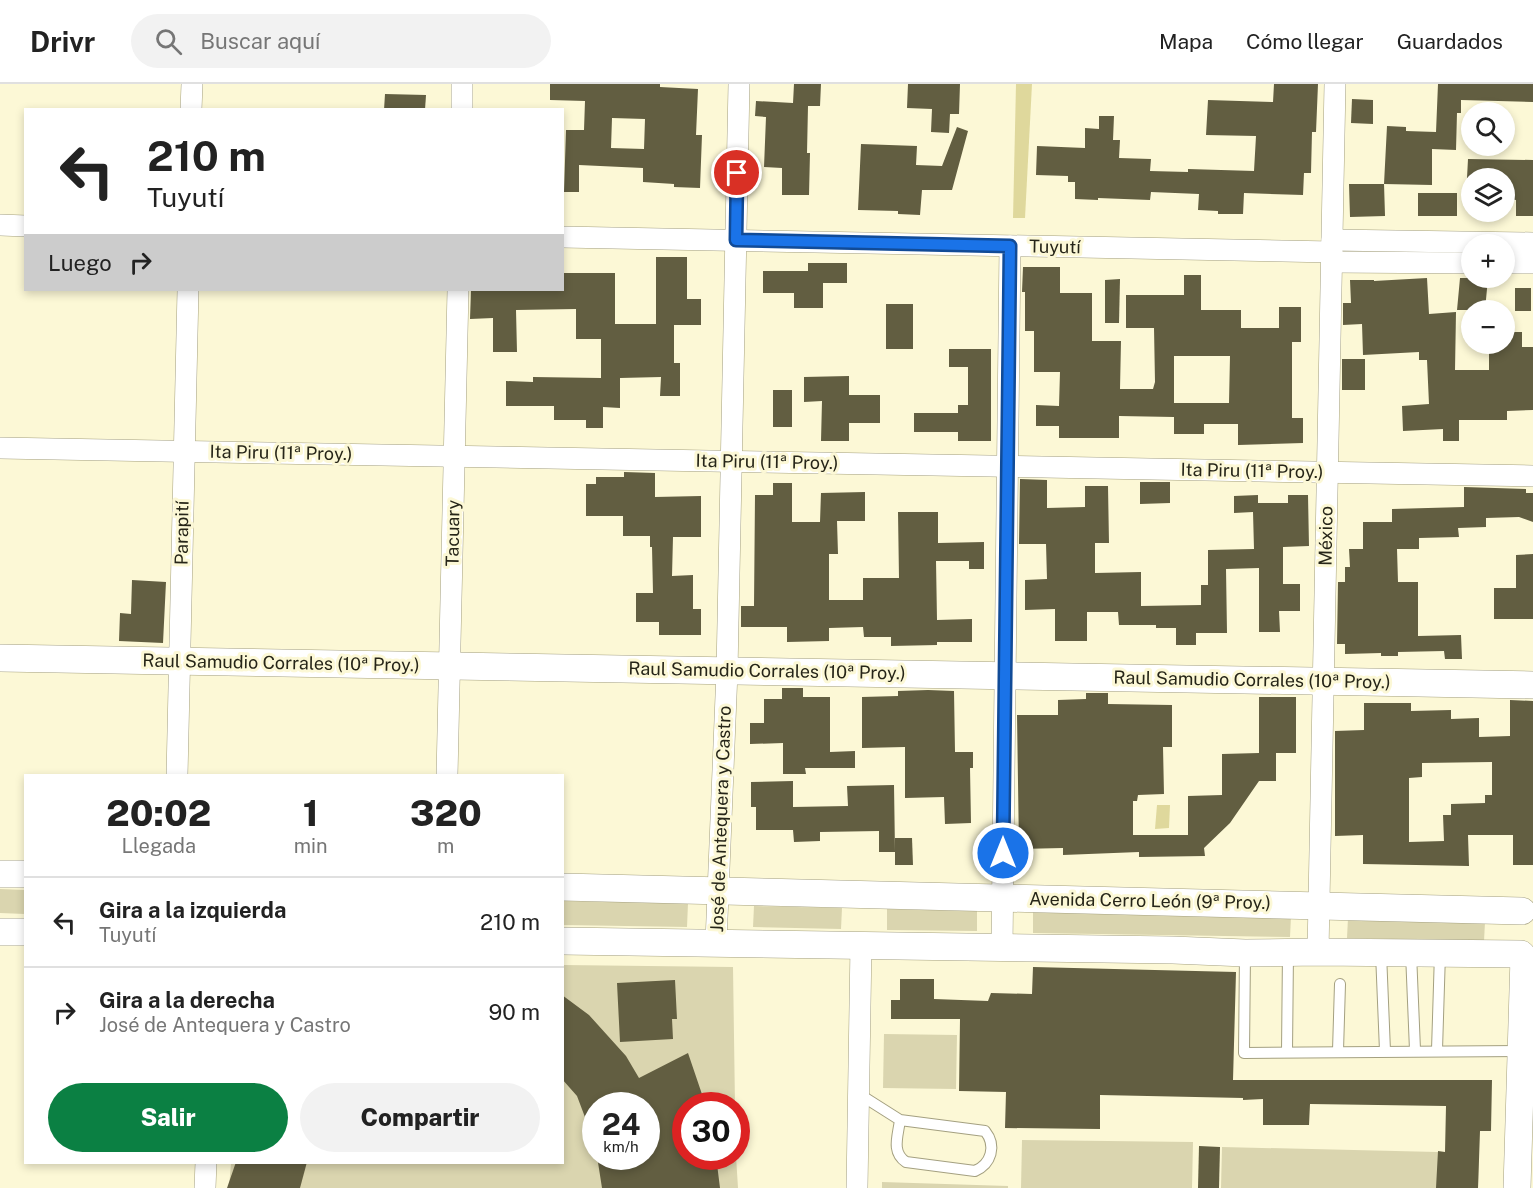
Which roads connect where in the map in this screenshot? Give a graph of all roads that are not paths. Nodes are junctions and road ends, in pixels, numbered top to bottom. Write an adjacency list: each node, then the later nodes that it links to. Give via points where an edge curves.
1 (192, 84): 5 (street)
2 (462, 84): 6 (street)
3 (739, 84): 10 (street, José de Antequera y Castro)
4 (1335, 84): 13 (street, México)
5 (191, 108)
6 (462, 108)
7 (0, 225): 8 (street)
8 (24, 226)
9 (564, 237): 10 (street, Tuyutí)
10 (736, 240): 12 (street, Tuyutí); 22 (street, José de Antequera y Castro)
11 (1533, 243): 13 (street, Tuyutí)
12 (1010, 246): 13 (street, Tuyutí); 23 (street)
13 (1332, 251): 14 (street, Tuyutí); 24 (street, México)
14 (1461, 262)
15 (1515, 263): 16 (street)
16 (1533, 263)
17 (188, 291): 20 (street, Parapití)
18 (458, 291): 21 (street, Tacuary)
19 (0, 448): 20 (street, Ita Piru (11ª Proy.))
20 (184, 452): 21 (street, Ita Piru (11ª Proy.)); 27 (street, Parapití)
21 (454, 456): 22 (street, Ita Piru (11ª Proy.)); 28 (street, Tacuary)
22 (731, 461): 23 (street, Ita Piru (11ª Proy.)); 29 (street, José de Antequera y Castro)
23 (1007, 466): 24 (street, Ita Piru (11ª Proy.)); 30 (street)
24 (1328, 472): 25 (street, Ita Piru (11ª Proy.)); 31 (street, México)
25 (1533, 476)
26 (0, 658): 27 (street, Raul Samudio Corrales (10ª Proy.))
27 (180, 661): 28 (street, Raul Samudio Corrales (10ª Proy.)); 33 (street, Parapití)
28 (450, 666): 29 (street, Raul Samudio Corrales (10ª Proy.)); 34 (street, Tacuary)
29 (727, 670): 30 (street, Raul Samudio Corrales (10ª Proy.)); 38 (street, José de Antequera y Castro)
30 (1004, 676): 31 (street, Raul Samudio Corrales (10ª Proy.)); 39 (street)
31 (1323, 681): 32 (street, Raul Samudio Corrales (10ª Proy.)); 40 (street, México)
32 (1533, 685)
33 (177, 774)
34 (447, 774)
35 (0, 874): 36 (street)
36 (24, 874)
37 (564, 887): 38 (street, Avenida Cerro León (9ª Proy.))
38 (718, 891): 39 (street, Avenida Cerro León (9ª Proy.)); 45 (street, José de Antequera y Castro)
39 (1003, 898): 40 (street, Avenida Cerro León (9ª Proy.)); 47 (street)
40 (1319, 906): 41 (street, Avenida Cerro León (9ª Proy.)); 49 (street, México)
41 (1528, 907): 54 (street, via 1514,932 1514,940)
42 (0, 932): 43 (street)
43 (24, 932)
44 (564, 940): 45 (street)
45 (716, 943): 46 (street)
46 (861, 945): 47 (street); 62 (street)
47 (1002, 948): 51 (street)
48 (1288, 952): 49 (street); 51 (street); 61 (lane)
49 (1318, 952): 52 (street)
50 (1411, 952): 52 (street); 53 (street); 57 (lane)
51 (1245, 953): 61 (lane, via 1244,1053)
52 (1381, 953): 56 (lane)
53 (1440, 953): 54 (street); 58 (lane)
54 (1526, 958): 60 (street)
55 (1340, 984): 59 (lane)
56 (1384, 1050): 57 (lane); 59 (lane)
57 (1415, 1050): 58 (lane)
58 (1437, 1050): 60 (lane)
59 (1338, 1051): 61 (lane)
60 (1522, 1051): 67 (street)
61 (1287, 1052)
62 (858, 1094): 63 (lane); 66 (street)
63 (900, 1120): 63 (lane, via 896,1150 906,1162 975,1171 989,1161 992,1146 985,1131)
64 (206, 1164): 65 (street)
65 (205, 1188)
66 (857, 1188)
67 (1518, 1188)

